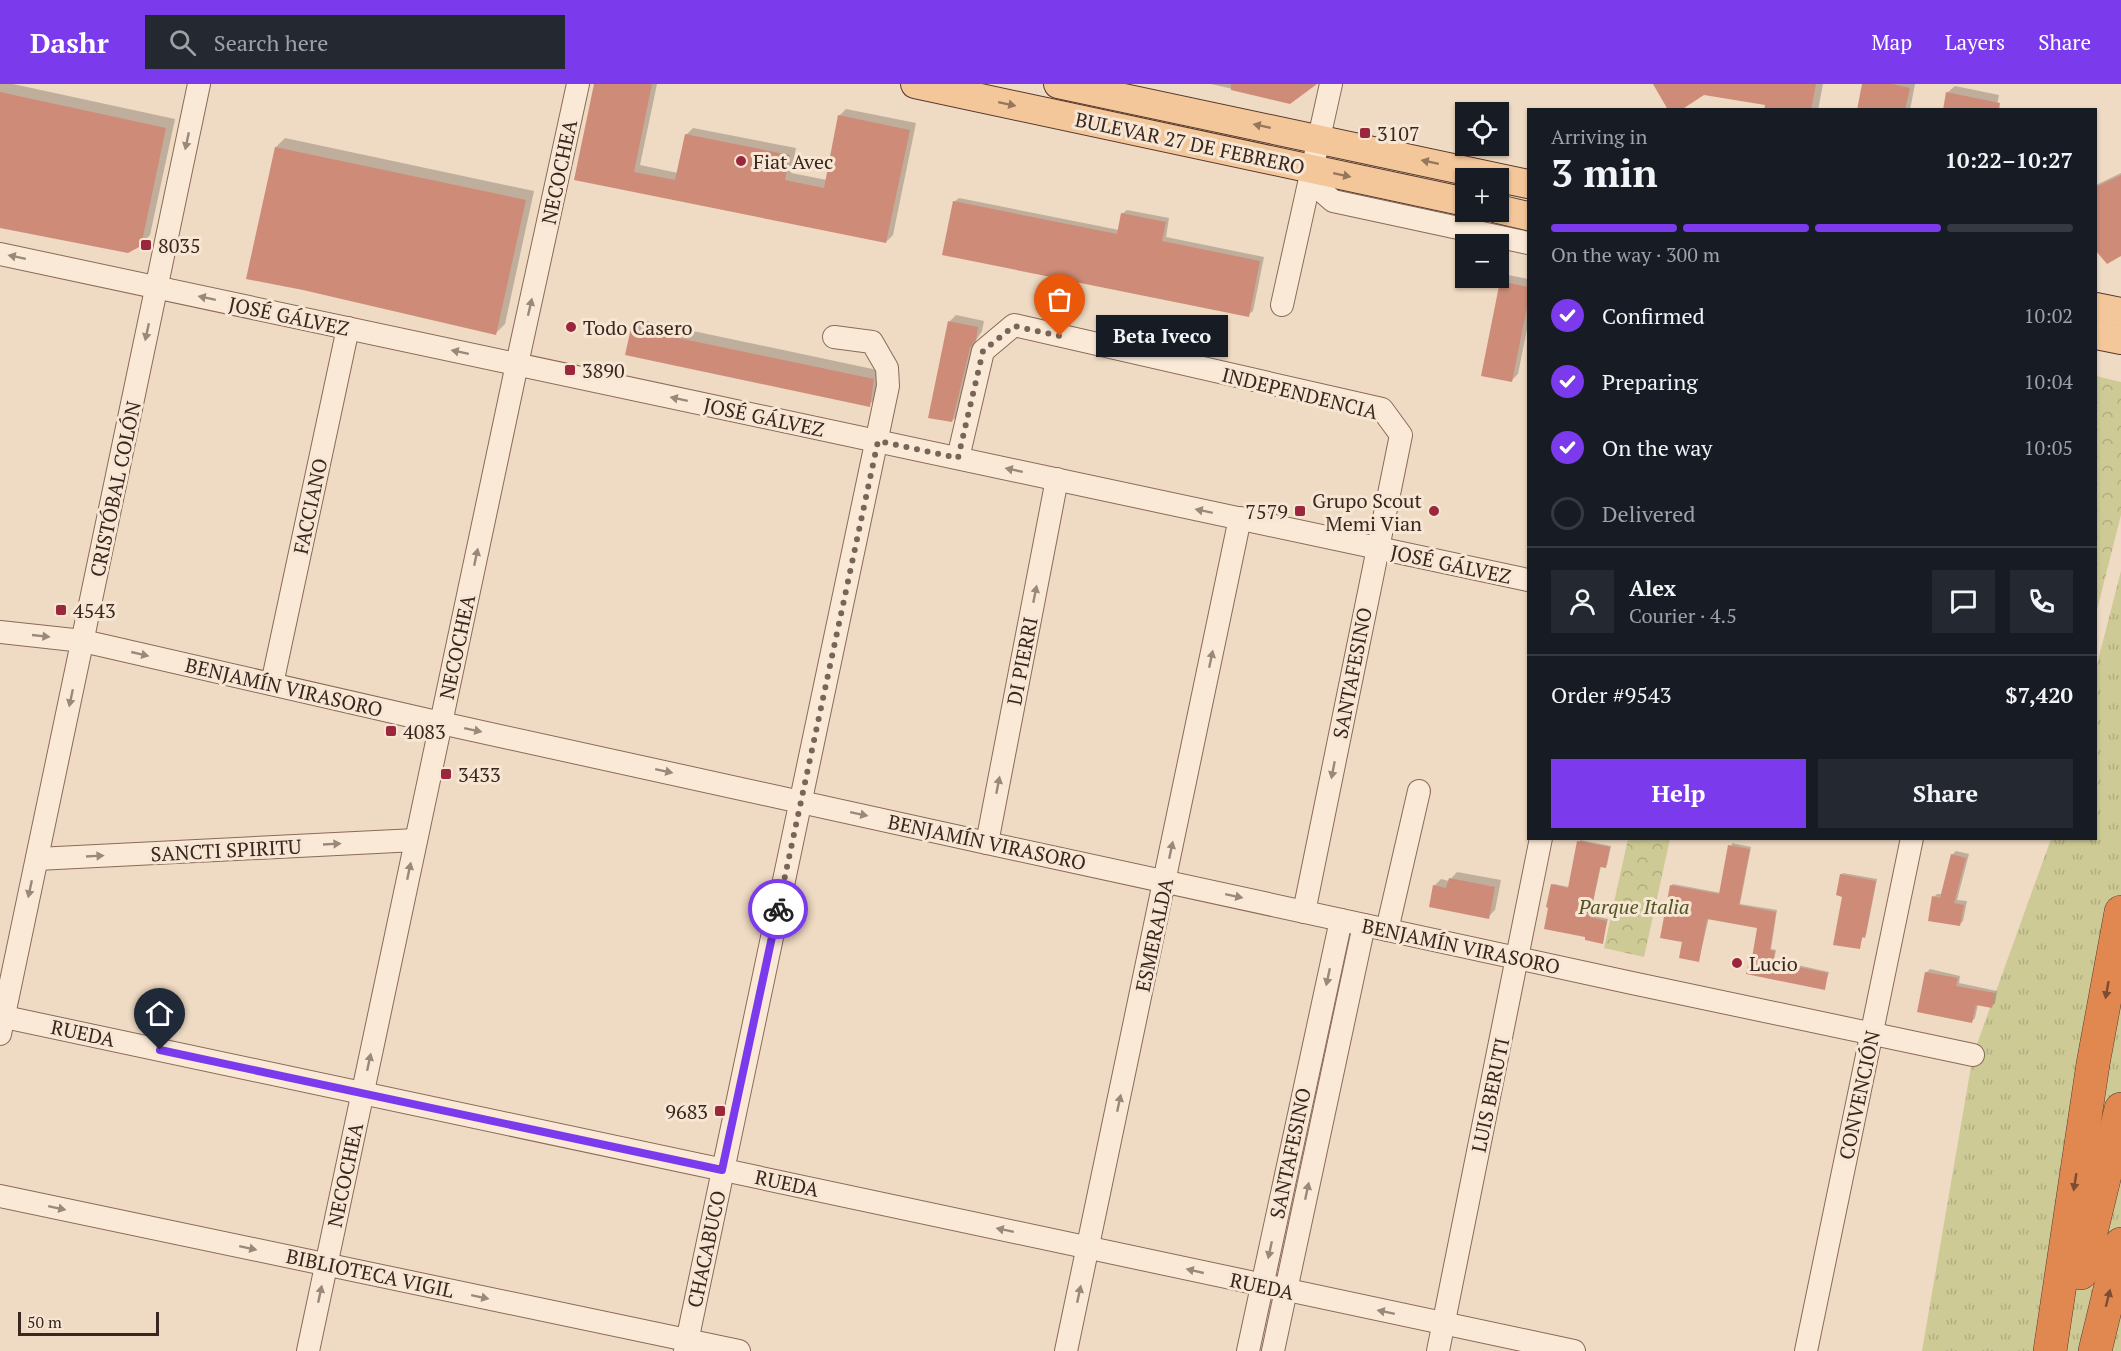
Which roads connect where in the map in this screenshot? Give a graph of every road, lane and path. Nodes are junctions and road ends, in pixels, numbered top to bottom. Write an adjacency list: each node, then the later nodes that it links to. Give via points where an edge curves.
1 (199, 84): 15 (street, CRISTÓBAL COLÓN, one-way to 15)
2 (578, 84): 23 (street, NECOCHEA, one-way to 2)
3 (915, 84): 6 (main road, BULEVAR 27 DE FEBRERO)
4 (1058, 84): 7 (main road, BULEVAR 27 DE FEBRERO, one-way to 4)
5 (1331, 84): 7 (street)
6 (951, 88): 8 (main road, BULEVAR 27 DE FEBRERO, one-way to 8)
7 (1319, 138): 8 (street); 9 (main road, BULEVAR 27 DE FEBRERO, one-way to 7)
8 (1311, 175): 10 (main road, BULEVAR 27 DE FEBRERO, one-way to 10); 13 (street, via 1333,201); 16 (street)
9 (1527, 184)
10 (1455, 200)
11 (1509, 212): 12 (main road)
12 (1527, 216)
13 (1527, 243)
14 (0, 254): 15 (street, JOSÉ GÁLVEZ, one-way to 14)
15 (157, 287): 19 (street, JOSÉ GÁLVEZ, one-way to 15); 32 (street, CRISTÓBAL COLÓN, one-way to 32)
16 (1282, 305)
17 (2097, 307): 18 (main road)
18 (2121, 312)
19 (348, 328): 23 (street, JOSÉ GÁLVEZ, one-way to 19); 33 (street, FACCIANO)
20 (2097, 334): 22 (main road)
21 (834, 337): 25 (street, CHACABUCO, via 872,342 887,368 888,386)
22 (2121, 340)
23 (517, 364): 25 (street, JOSÉ GÁLVEZ, one-way to 23); 34 (street, NECOCHEA, one-way to 23)
24 (1401, 435): 26 (street, INDEPENDENCIA, via 1382,409 1014,326 983,351); 29 (street, SANTAFESINO)
25 (878, 441): 26 (street, JOSÉ GÁLVEZ); 36 (street, CHACABUCO)
26 (958, 458): 27 (street, JOSÉ GÁLVEZ, one-way to 26)
27 (1057, 479): 28 (street, JOSÉ GÁLVEZ, one-way to 27); 40 (street, DI PIERRI, one-way to 27)
28 (1240, 518): 29 (street, JOSÉ GÁLVEZ); 42 (street, ESMERALDA, one-way to 28)
29 (1377, 548): 30 (street, JOSÉ GÁLVEZ); 43 (street, SANTAFESINO, one-way to 43)
30 (1527, 580)
31 (0, 632): 32 (street, BENJAMÍN VIRASORO, one-way to 32)
32 (82, 641): 33 (street, BENJAMÍN VIRASORO, one-way to 33); 41 (street, CRISTÓBAL COLÓN, one-way to 41)
33 (272, 684): 34 (street, BENJAMÍN VIRASORO)
34 (441, 723): 36 (street, BENJAMÍN VIRASORO, one-way to 36); 37 (street, NECOCHEA)
35 (1419, 791): 47 (street)
36 (802, 802): 40 (street, BENJAMÍN VIRASORO, one-way to 40); 54 (street, CHACABUCO)
37 (416, 840): 41 (street, SANCTI SPIRITU, one-way to 37); 52 (street, NECOCHEA, one-way to 37)
38 (1541, 840): 48 (street, LUIS BERUTI)
39 (1912, 840): 50 (street, CONVENCIÓN)
40 (987, 843): 42 (street, BENJAMÍN VIRASORO)
41 (37, 859): 49 (street, CRISTÓBAL COLÓN, one-way to 49)
42 (1165, 881): 43 (street, BENJAMÍN VIRASORO, one-way to 43); 57 (street, ESMERALDA, one-way to 42)
43 (1304, 912): 45 (street, BENJAMÍN VIRASORO)
44 (2121, 912): 71 (highway, one-way to 71, via 2093,1064)
45 (1341, 920): 46 (street, BENJAMÍN VIRASORO); 59 (street, SANTAFESINO, one-way to 59)
46 (1364, 925): 47 (street, BENJAMÍN VIRASORO); 60 (street, SANTAFESINO, one-way to 46)
47 (1387, 930): 48 (street, BENJAMÍN VIRASORO)
48 (1518, 958): 50 (street, BENJAMÍN VIRASORO); 61 (street, LUIS BERUTI)
49 (1, 1022): 52 (street, RUEDA)
50 (1872, 1034): 51 (street, BENJAMÍN VIRASORO); 70 (street, CONVENCIÓN)
51 (1973, 1055)
52 (362, 1093): 54 (street, RUEDA); 58 (street, NECOCHEA)
53 (2121, 1109): 72 (highway)
54 (722, 1170): 57 (street, RUEDA, one-way to 54); 62 (street, CHACABUCO)
55 (0, 1196): 58 (street, BIBLIOTECA VIGIL, one-way to 58)
56 (2121, 1244): 73 (highway, one-way to 56)
57 (1089, 1247): 59 (street, RUEDA, one-way to 57); 65 (street, ESMERALDA, one-way to 57)
58 (326, 1264): 62 (street, BIBLIOTECA VIGIL, one-way to 62); 63 (street, NECOCHEA, one-way to 58)
59 (1262, 1286): 60 (street, RUEDA); 66 (street, SANTAFESINO)
60 (1286, 1291): 61 (street, RUEDA, one-way to 60); 67 (street, SANTAFESINO)
61 (1443, 1324): 68 (street, LUIS BERUTI); 69 (street, RUEDA)
62 (686, 1346): 64 (street, BIBLIOTECA VIGIL)
63 (308, 1351)
64 (739, 1351)
65 (1066, 1351)
66 (1248, 1351)
67 (1273, 1351)
68 (1438, 1351)
69 (1574, 1351)
70 (1806, 1351)
71 (2050, 1351)
72 (2062, 1351)
73 (2095, 1351)

